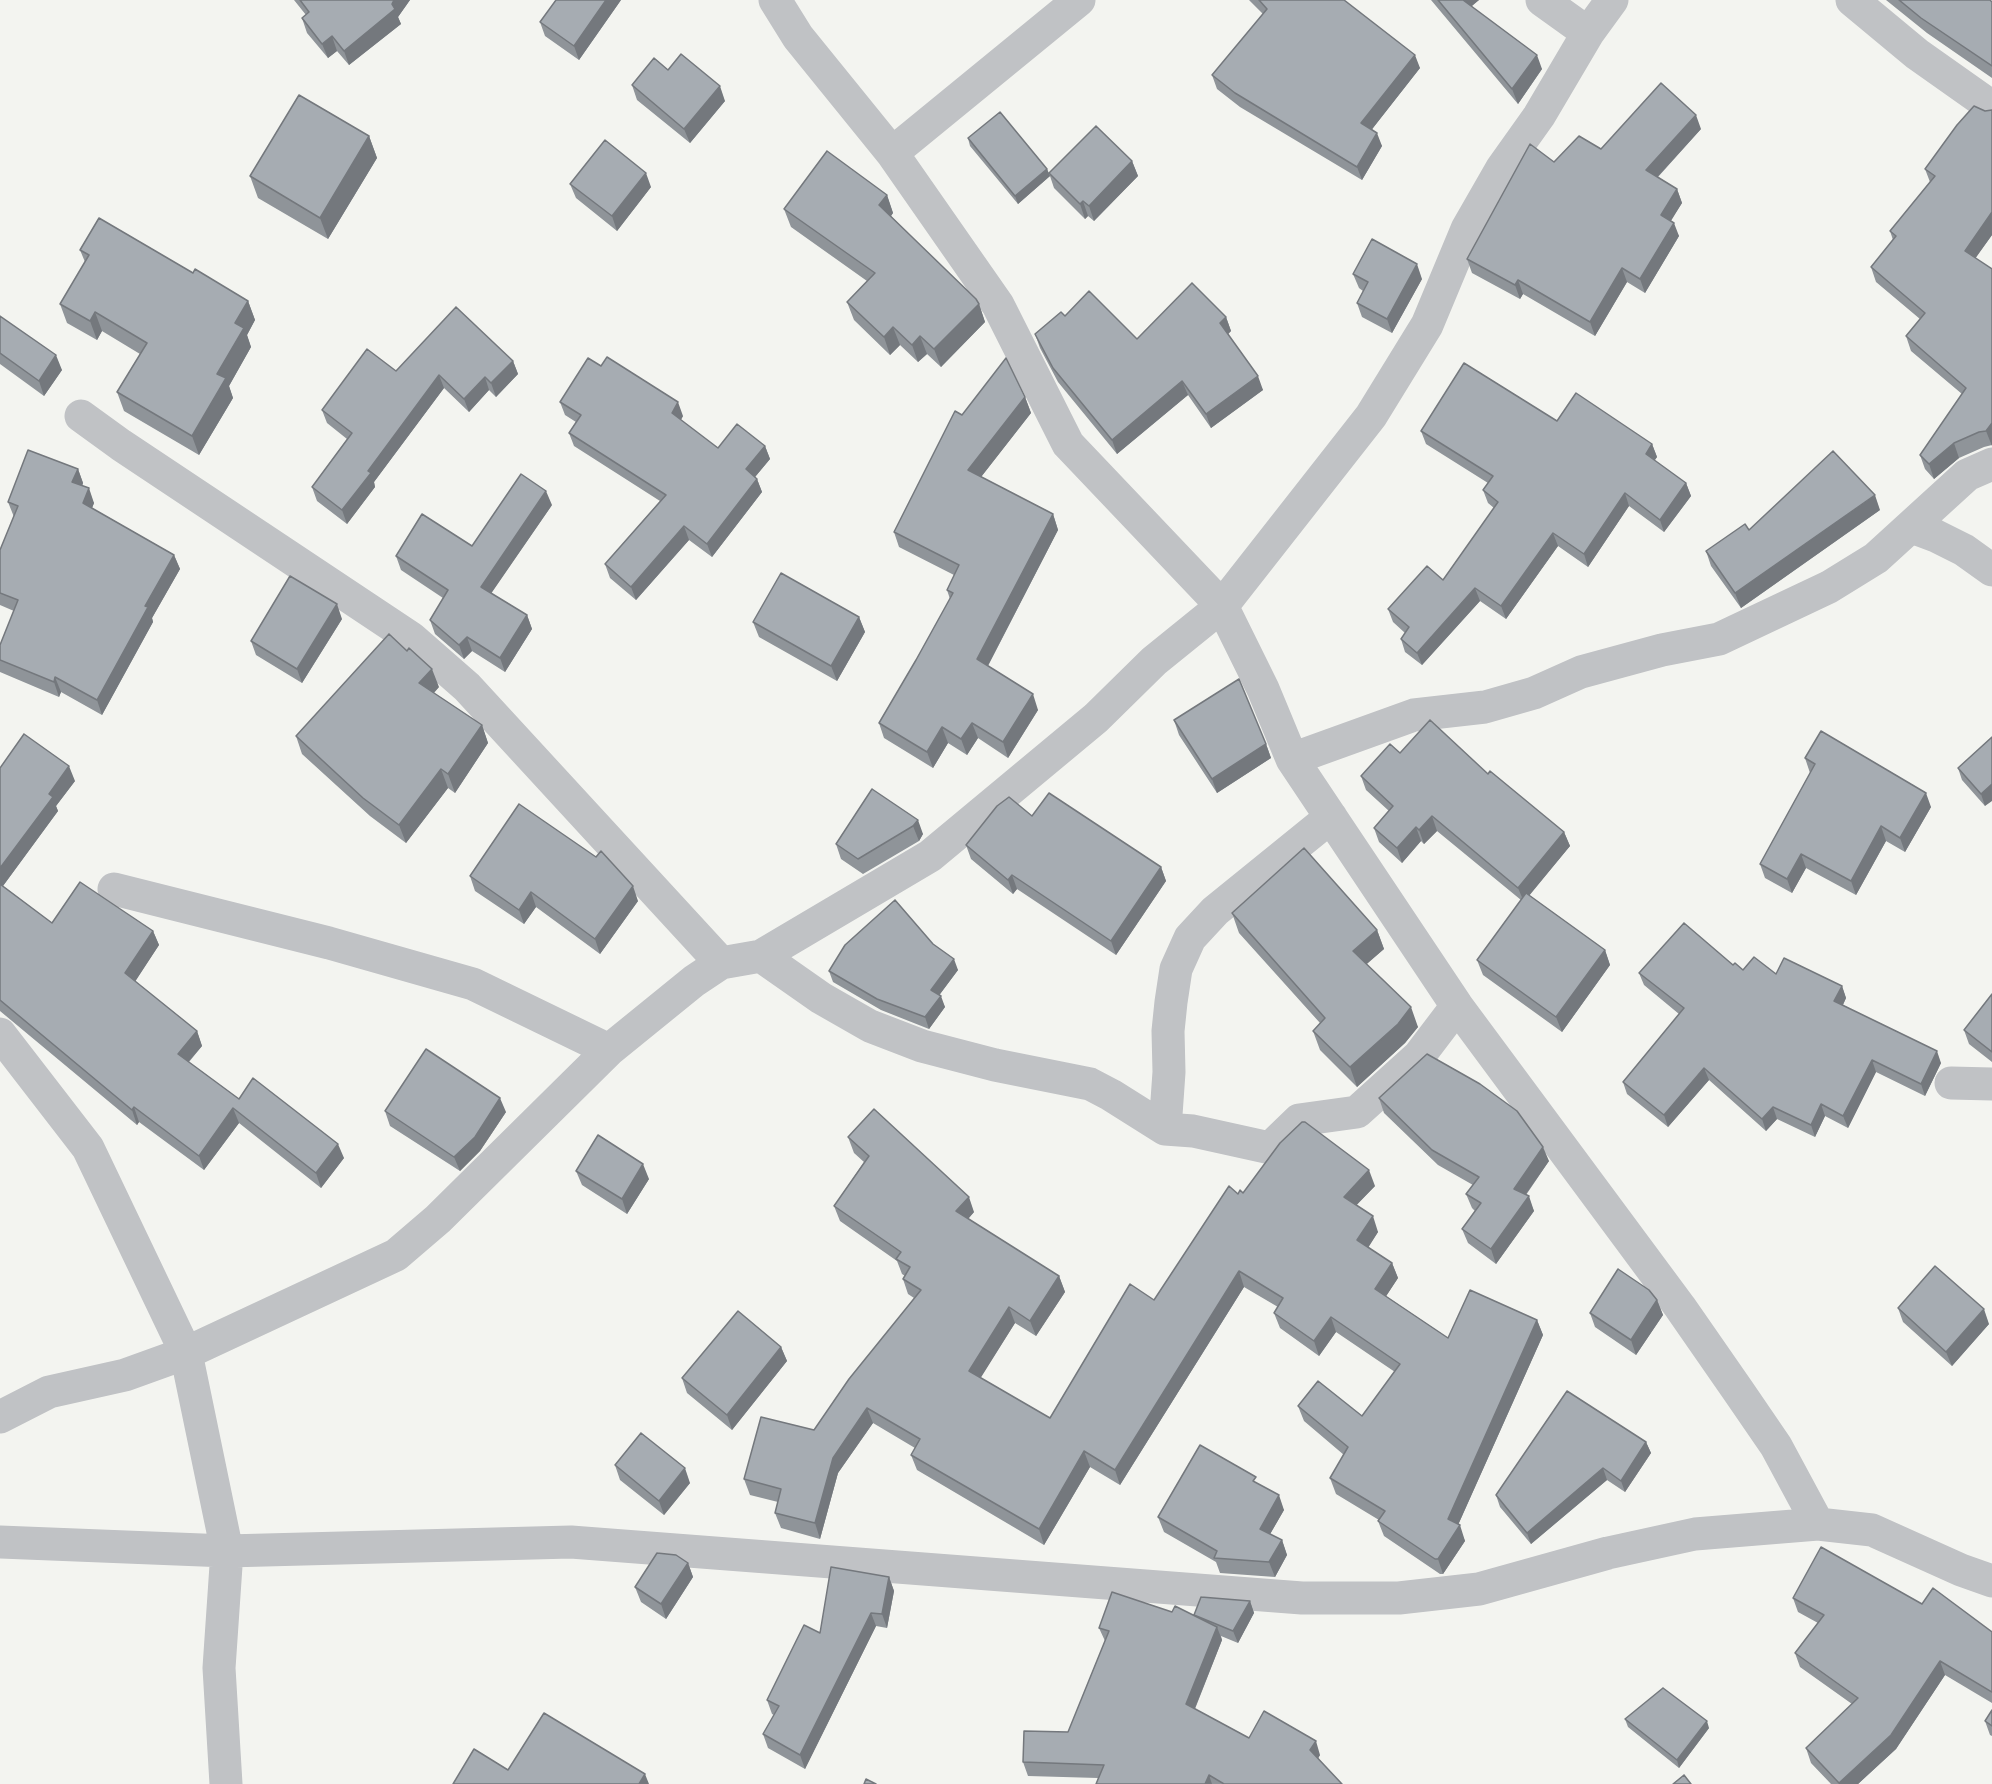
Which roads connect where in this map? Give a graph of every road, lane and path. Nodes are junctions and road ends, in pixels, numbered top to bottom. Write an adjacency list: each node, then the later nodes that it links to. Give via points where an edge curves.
1 (775, 0): 8 (street, via 798,37)
2 (1079, 0): 8 (street)
3 (1542, 0): 6 (street)
4 (1612, 0): 6 (street)
5 (1852, 0): 7 (street, via 1917,54)
6 (1588, 33): 13 (street, via 1467,229 1427,326 1371,416)
7 (1992, 107)
8 (892, 153): 13 (street, via 998,305 1068,444)
9 (81, 416): 18 (street, via 411,638 467,687)
10 (1992, 464): 11 (street, via 1967,475)
11 (1912, 527): 12 (street, via 1964,550); 14 (street, via 1876,558 1828,587 1719,639 1581,672 1534,693 1485,707 1414,715)
12 (1992, 570)
13 (1222, 606): 14 (street); 17 (street, via 1154,661 1096,718 930,856)
14 (1292, 759): 15 (street)
15 (1331, 817): 19 (street); 24 (street, via 1215,911 1190,938 1176,969 1171,1002)
16 (114, 889): 21 (street, via 473,984)
17 (761, 956): 18 (street); 24 (street, via 870,1026 922,1046 1090,1084)
18 (721, 963): 21 (street)
19 (1457, 1006): 24 (street, via 1419,1056 1357,1112 1299,1120 1270,1148 1193,1131); 27 (street, via 1680,1307 1776,1446)
20 (0, 1034): 25 (street, via 88,1148)
21 (609, 1050): 25 (street, via 438,1219 396,1255)
22 (1951, 1083): 23 (street)
23 (1992, 1084)
24 (1165, 1129)
25 (186, 1353): 26 (street, via 125,1375 49,1392); 29 (street)
26 (0, 1417)
27 (1818, 1524): 29 (street, via 1695,1534 1608,1553 1479,1589 1399,1598 1302,1598 571,1542); 30 (street, via 1872,1530)
28 (0, 1542): 29 (street)
29 (227, 1551): 31 (street, via 219,1668)
30 (1992, 1581)
31 (226, 1784)

